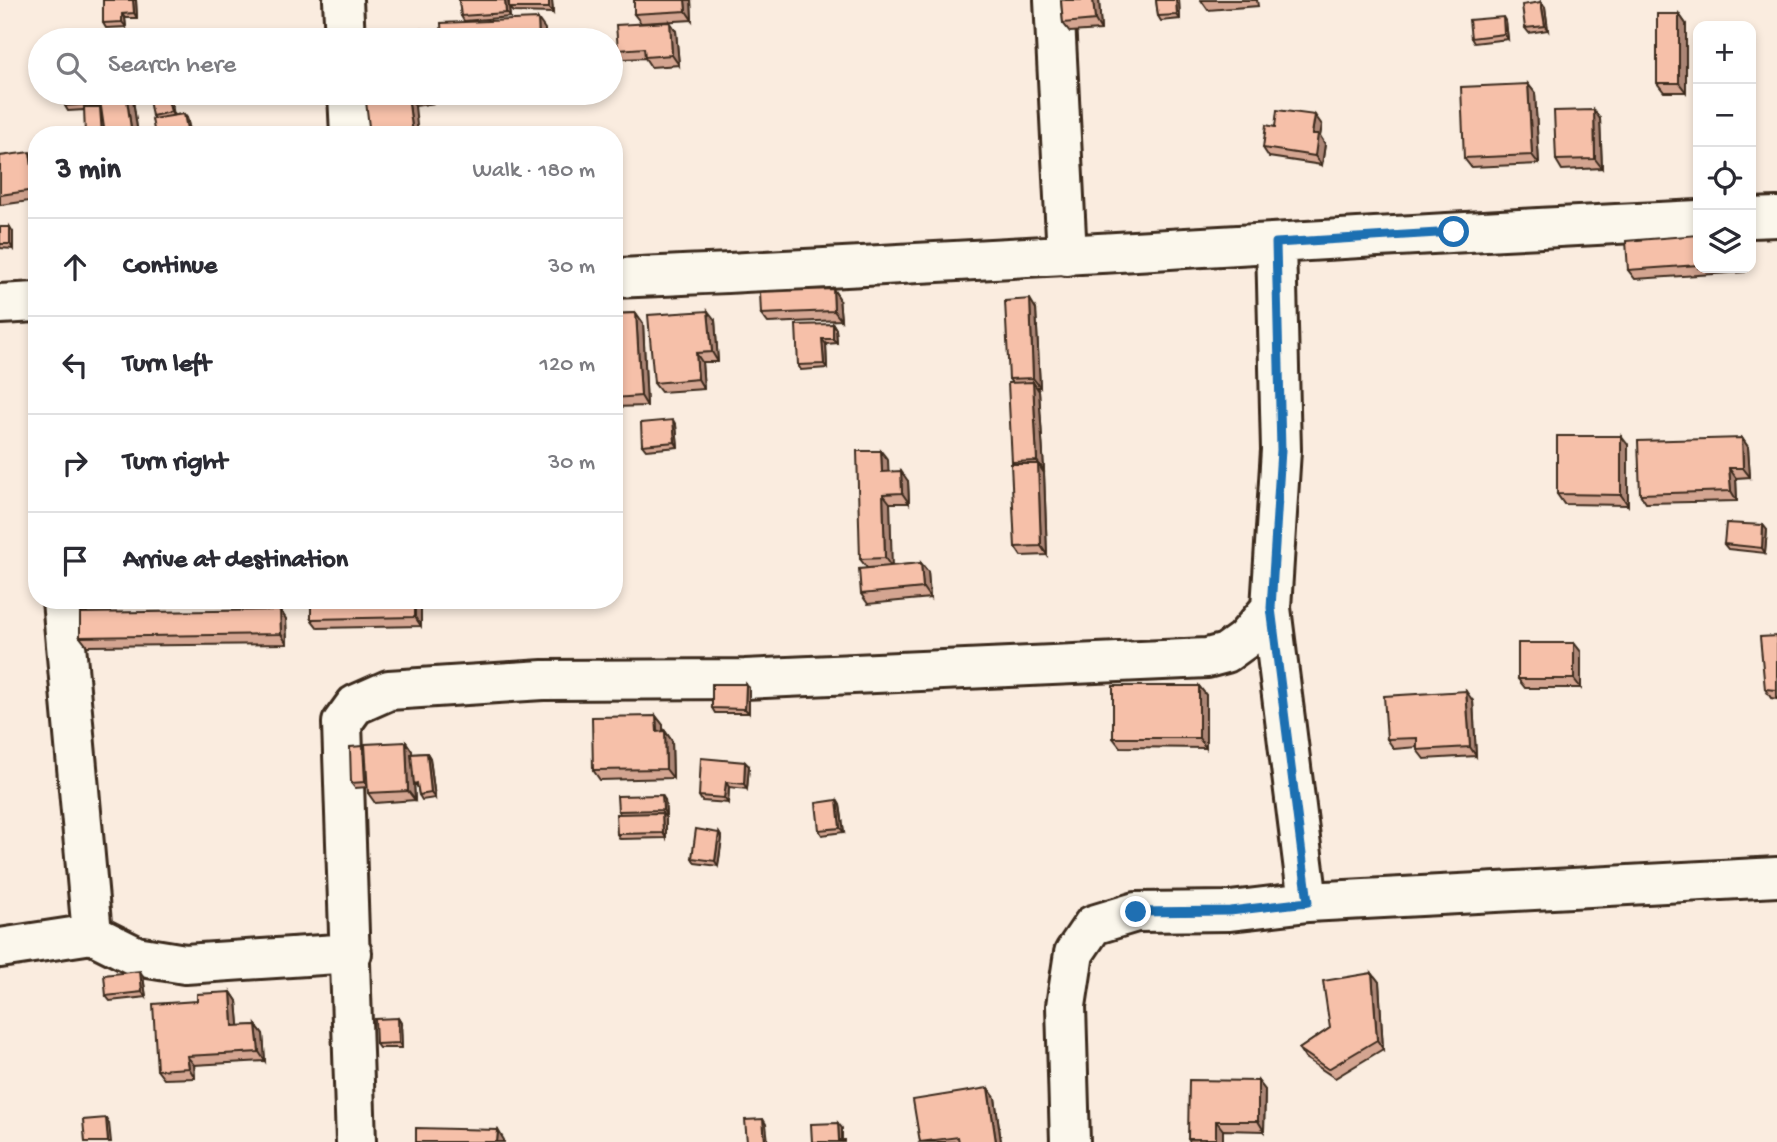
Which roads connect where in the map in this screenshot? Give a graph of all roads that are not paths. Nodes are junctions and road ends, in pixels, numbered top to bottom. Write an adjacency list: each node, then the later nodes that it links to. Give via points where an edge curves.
1 (343, 0): 3 (street)
2 (1054, 0): 10 (street)
3 (344, 28)
4 (349, 105): 5 (street)
5 (350, 126)
6 (1777, 217): 7 (street)
7 (1756, 218)
8 (1693, 220): 9 (street)
9 (1276, 243): 10 (street); 12 (street, via 1281,450)
10 (1067, 256): 11 (street)
11 (623, 278)
12 (1271, 608): 15 (street); 18 (street, via 1244,640 1226,653 1207,658 745,679 543,680 389,691 355,705 342,723)
13 (63, 609): 16 (street)
14 (1777, 877): 15 (street)
15 (1308, 902): 20 (street, via 1230,911 1136,912 1093,925 1074,953 1066,1006)
16 (92, 934): 17 (street); 18 (street, via 136,956 185,964)
17 (0, 948)
18 (352, 953): 19 (street)
19 (356, 1142)
20 (1070, 1142)

